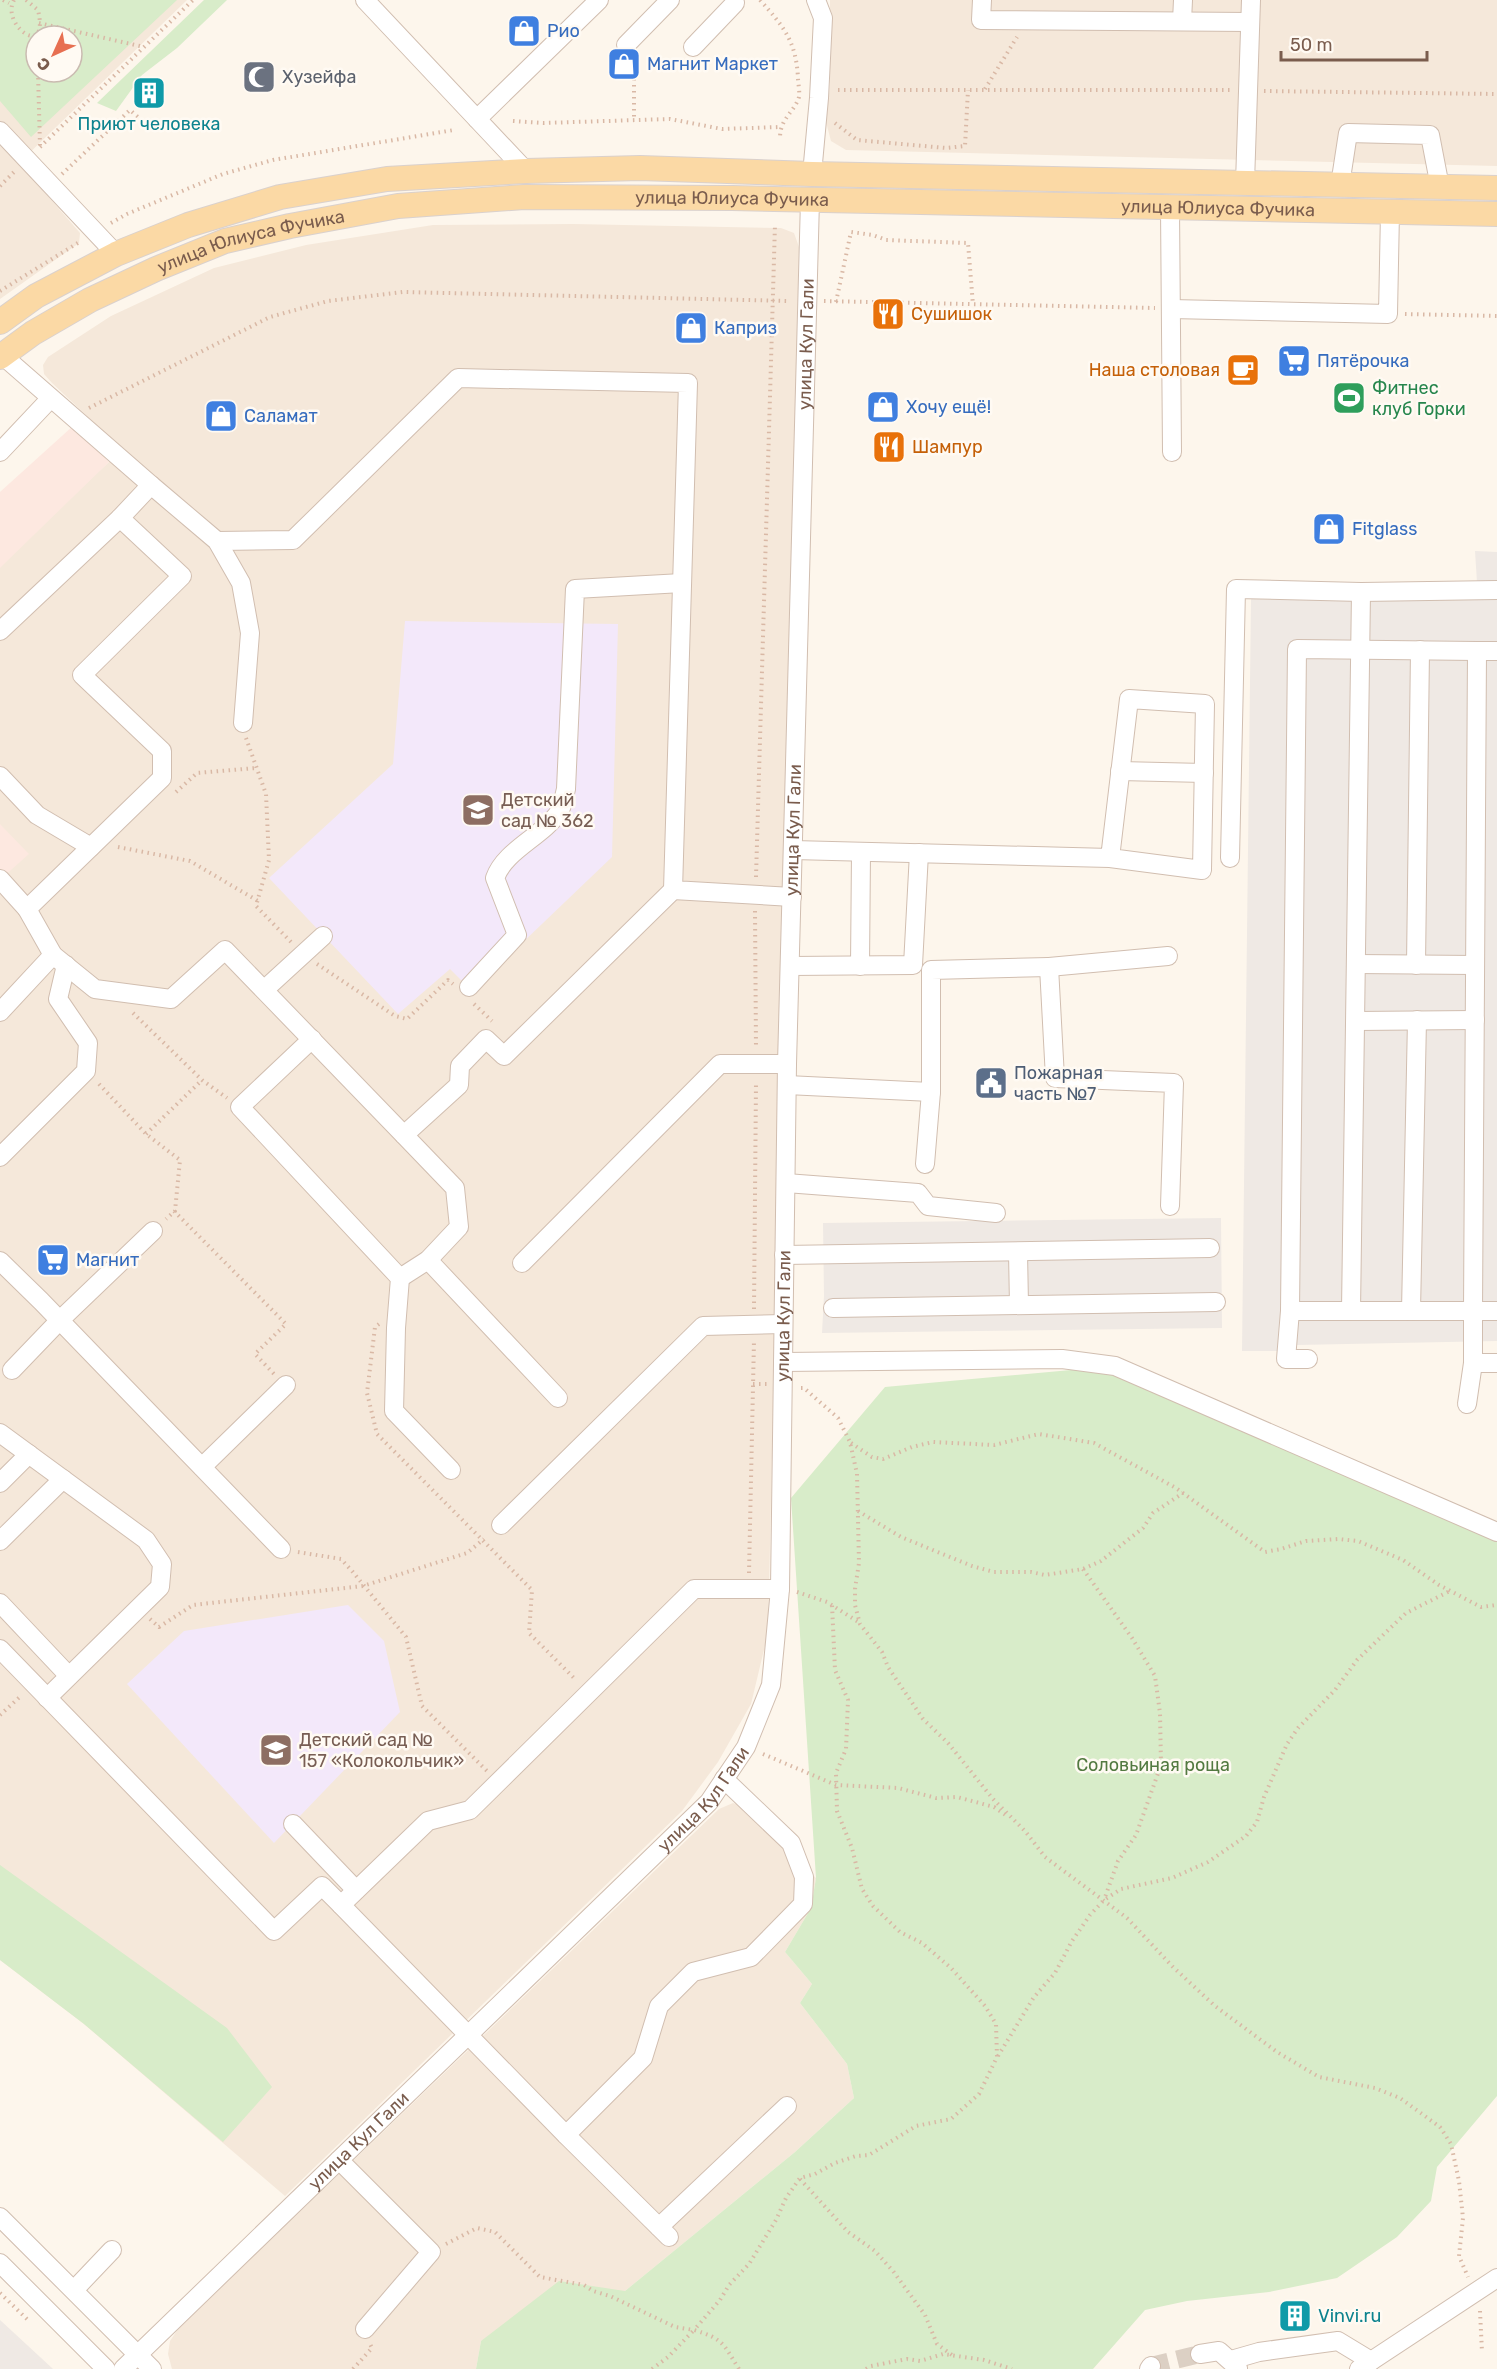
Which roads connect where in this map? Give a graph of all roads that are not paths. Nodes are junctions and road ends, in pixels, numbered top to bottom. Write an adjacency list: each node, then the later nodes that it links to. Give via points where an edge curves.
1 (365, 0): 13 (street)
2 (599, 0): 13 (street)
3 (670, 0): 12 (street)
4 (816, 0): 16 (street, улица Кул Гали, via 823,18)
5 (981, 0): 9 (street, via 981,20)
6 (1183, 0): 9 (street)
7 (1251, 0): 10 (street)
8 (735, 3): 11 (street)
9 (1182, 21): 10 (street)
10 (1250, 22): 17 (street)
11 (693, 47)
12 (630, 50)
13 (477, 119): 15 (street)
14 (0, 131): 25 (street, via 34,154 50,184)
15 (526, 171): 16 (main road, улица Юлиуса Фучика, via 640,168); 25 (main road, улица Юлиуса Фучика, via 387,179 280,197 188,225)
16 (812, 174): 17 (main road, улица Юлиуса Фучика); 21 (main road, улица Кул Гали)
17 (1245, 183): 18 (main road, улица Юлиуса Фучика)
18 (1340, 185): 19 (main road, улица Юлиуса Фучика); 19 (street, via 1348,133 1430,135)
19 (1440, 187): 20 (main road, улица Юлиуса Фучика)
20 (1497, 188)
21 (810, 200): 22 (main road, улица Юлиуса Фучика); 28 (main road, улица Юлиуса Фучика, via 525,197 398,206 290,226 225,241 156,269 90,300); 48 (street, улица Кул Гали)
22 (1170, 208): 23 (main road, улица Юлиуса Фучика); 26 (street)
23 (1390, 212): 24 (main road, улица Юлиуса Фучика); 26 (street, via 1388,314)
24 (1497, 214)
25 (116, 254): 27 (main road, улица Юлиуса Фучика, via 36,296)
26 (1171, 309): 31 (street)
27 (0, 322)
28 (1, 356): 29 (street)
29 (50, 399): 30 (street); 32 (street)
30 (0, 452)
31 (1172, 452)
32 (151, 485): 33 (street); 34 (street)
33 (120, 518): 38 (street); 47 (street, via 182,576 82,675 162,751 162,778)
34 (217, 541): 35 (street, via 293,540 458,378 688,383); 43 (street, via 241,583 250,633)
35 (682, 583): 54 (street); 67 (street, via 575,588 566,789 560,810 499,868 495,878 517,935)
36 (1497, 590): 37 (street)
37 (1361, 592): 39 (street); 52 (street, via 1236,590)
38 (0, 631)
39 (1361, 650): 40 (street); 60 (street); 93 (street, via 1297,649)
40 (1420, 650): 41 (street); 61 (street)
41 (1477, 651): 42 (street); 62 (street)
42 (1497, 651)
43 (243, 723)
44 (1120, 771): 45 (street); 45 (street, via 1129,699 1205,704); 51 (street)
45 (1204, 773): 51 (street, via 1202,870)
46 (0, 776): 47 (street, via 37,815)
47 (91, 847): 56 (street)
48 (793, 850): 49 (street); 55 (street, улица Кул Гали)
49 (861, 852): 50 (street); 64 (street)
50 (920, 853): 51 (street); 64 (street, via 913,965)
51 (1110, 858)
52 (1230, 858)
53 (0, 879): 56 (street)
54 (673, 890): 55 (street); 76 (street, via 504,1056 486,1039 459,1066 459,1085)
55 (792, 897): 63 (street, улица Кул Гали)
56 (27, 909): 59 (street)
57 (323, 936): 66 (street)
58 (1168, 956): 65 (street)
59 (59, 960): 66 (street, via 95,989 171,999 225,950); 68 (street); 77 (street, via 58,999 88,1043 86,1071)
60 (1356, 964): 61 (street); 71 (street)
61 (1416, 965): 62 (street)
62 (1475, 965): 70 (street)
63 (790, 966): 64 (street); 73 (street, улица Кул Гали)
64 (860, 966)
65 (1049, 967): 75 (street, via 932,970); 80 (street, via 1055,1078 1174,1083)
66 (264, 990): 72 (street)
67 (465, 992)
68 (0, 1012)
69 (1417, 1020): 70 (street); 71 (street); 95 (street)
70 (1475, 1020): 96 (street)
71 (1356, 1021): 94 (street)
72 (312, 1039): 76 (street); 89 (street, via 240,1107)
73 (787, 1064): 74 (street, улица Кул Гали); 88 (street, via 720,1064)
74 (787, 1085): 75 (street); 79 (street, улица Кул Гали)
75 (931, 1092): 78 (street)
76 (404, 1135): 86 (street, via 455,1188 459,1227)
77 (0, 1157)
78 (925, 1164)
79 (786, 1183): 81 (street, via 918,1192 928,1206); 85 (street, улица Кул Гали)
80 (1170, 1206)
81 (996, 1213)
82 (153, 1231): 98 (street)
83 (1210, 1248): 84 (street)
84 (1018, 1252): 85 (street); 91 (street)
85 (784, 1255): 99 (street, улица Кул Гали)
86 (428, 1260): 89 (street); 106 (street)
87 (0, 1261): 98 (street)
88 (522, 1263)
89 (400, 1278): 111 (street, via 394,1411)
90 (1216, 1302): 91 (street)
91 (1019, 1305): 92 (street)
92 (833, 1308)
93 (1290, 1311): 94 (street); 100 (street, via 1286,1359)
94 (1351, 1311): 95 (street)
95 (1411, 1311): 96 (street)
96 (1473, 1311): 97 (street); 102 (street)
97 (1497, 1311)
98 (60, 1320): 104 (street); 110 (street)
99 (783, 1324): 101 (street, улица Кул Гали); 114 (street, via 703,1326)
100 (1308, 1359)
101 (783, 1362): 115 (street, via 1062,1359 1115,1366); 118 (street, улица Кул Гали)
102 (1473, 1363): 103 (street); 107 (street)
103 (1497, 1363)
104 (12, 1370)
105 (286, 1385): 110 (street)
106 (558, 1398)
107 (1467, 1404)
108 (0, 1433): 109 (street)
109 (29, 1454): 112 (street); 113 (street)
110 (201, 1467): 117 (street)
111 (451, 1470)
112 (63, 1479): 116 (street); 121 (street, via 146,1540 162,1564 160,1587)
113 (0, 1483)
114 (501, 1525)
115 (1497, 1532)
116 (0, 1541)
117 (281, 1549)
118 (780, 1588): 123 (street, улица Кул Гали, via 771,1685 746,1747); 125 (street, via 694,1589 470,1810 428,1821)
119 (0, 1603): 121 (street)
120 (0, 1649): 122 (street)
121 (69, 1676): 122 (street)
122 (46, 1698): 126 (street, via 274,1931 322,1886)
123 (724, 1779): 127 (street, улица Кул Гали, via 709,1802); 129 (street, via 791,1843 804,1877 803,1904 751,1958 693,1972 658,2006 644,2058)
124 (293, 1824): 125 (street)
125 (356, 1890): 126 (street)
126 (340, 1905): 127 (street)
127 (468, 2035): 129 (street); 130 (street, улица Кул Гали)
128 (787, 2106): 129 (street, via 664,2232)
129 (566, 2135)
130 (339, 2160): 136 (street, via 431,2252); 137 (street, улица Кул Гали)
131 (0, 2217): 135 (street)
132 (112, 2250): 135 (street)
133 (0, 2263): 141 (street)
134 (1497, 2278): 140 (street)
135 (74, 2290): 137 (street)
136 (365, 2329)
137 (138, 2354): 142 (street, улица Кул Гали); 143 (street)
138 (1200, 2354): 139 (street, via 1219,2351)
139 (1235, 2365): 140 (street, via 1259,2352 1338,2341)
140 (1365, 2365)
141 (106, 2369)
142 (123, 2369)
143 (152, 2369)

